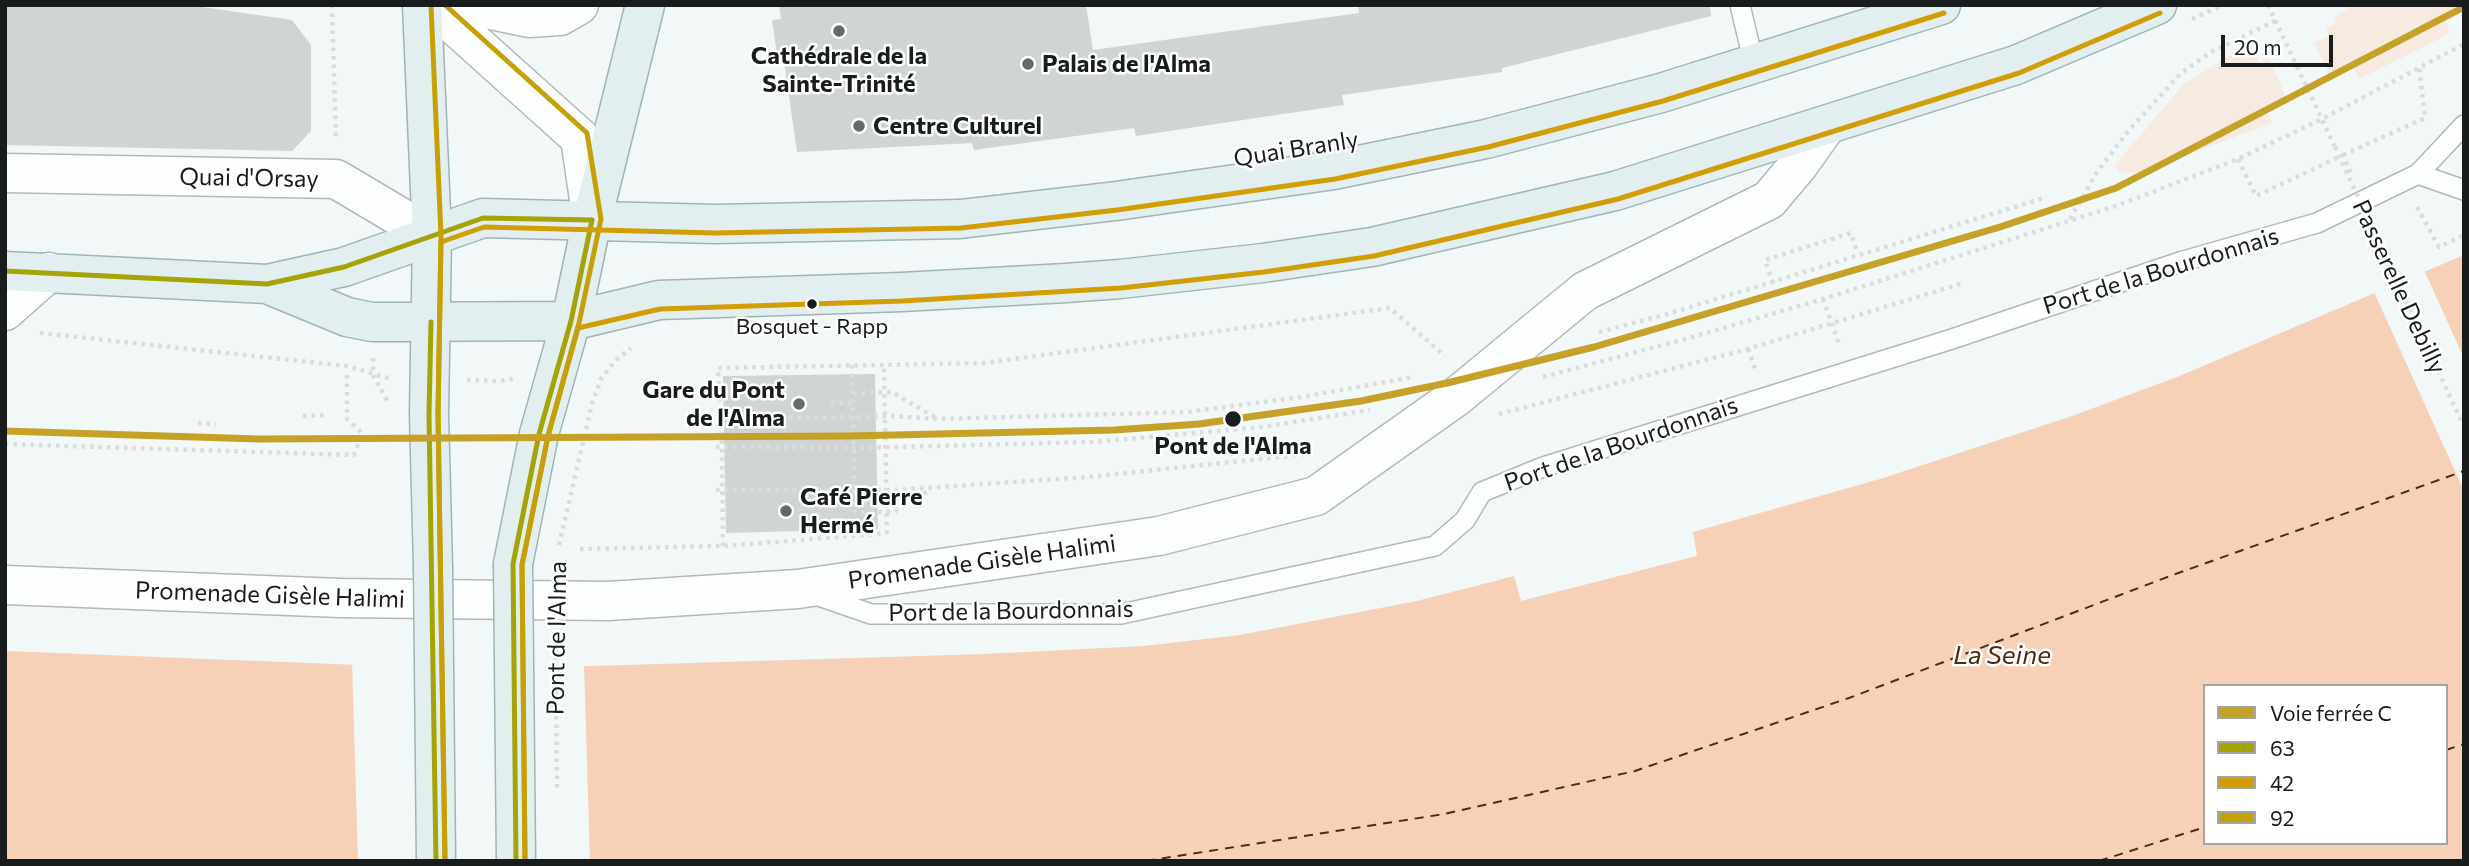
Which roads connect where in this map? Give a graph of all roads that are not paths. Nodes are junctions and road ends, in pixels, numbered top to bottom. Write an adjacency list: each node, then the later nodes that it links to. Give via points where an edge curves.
1 (422, 5): 16 (main road)
2 (432, 5): 15 (street, via 580,138)
3 (467, 5): 4 (street, via 529,18 560,16)
4 (579, 5)
5 (645, 5): 15 (main road, Pont de l'Alma)
6 (1740, 5): 9 (lane)
7 (1941, 5): 9 (main road, Quai Branly)
8 (2157, 5): 10 (main road, via 2017,65)
9 (1754, 64): 15 (main road, Quai Branly, via 1486,139 1334,170 1116,201 960,219 715,224)
10 (1827, 125): 21 (main road, via 1615,191 1372,247 1120,279 659,300); 24 (street, Promenade Gisèle Halimi, via 1769,200 1585,291 1474,381 1317,496 1159,536)
11 (2464, 125): 13 (lane, Port de la Bourdonnais)
12 (5, 173): 16 (street, Quai d'Orsay, via 336,179)
13 (2410, 178): 14 (lane); 24 (lane, Port de la Bourdonnais, via 2318,223 2180,262 1950,340 1543,467 1482,492 1465,520 1435,547 1121,614 871,614)
14 (2464, 190)
15 (592, 220): 16 (main road, Quai Branly, via 483,218); 21 (main road, Pont de l'Alma)
16 (432, 236): 19 (main road, via 344,267); 22 (main road)
17 (5, 271): 18 (main road)
18 (49, 272): 19 (main road); 20 (street)
19 (267, 284): 22 (main road, via 347,317 372,322)
20 (19, 321)
21 (571, 321): 22 (main road); 26 (main road, Pont de l'Alma, bridge, via 539,434 513,564)
22 (431, 322): 25 (main road, bridge)
23 (5, 585): 24 (street, Promenade Gisèle Halimi, via 472,601 608,601)
24 (798, 589)
25 (436, 861)
26 (516, 861)

